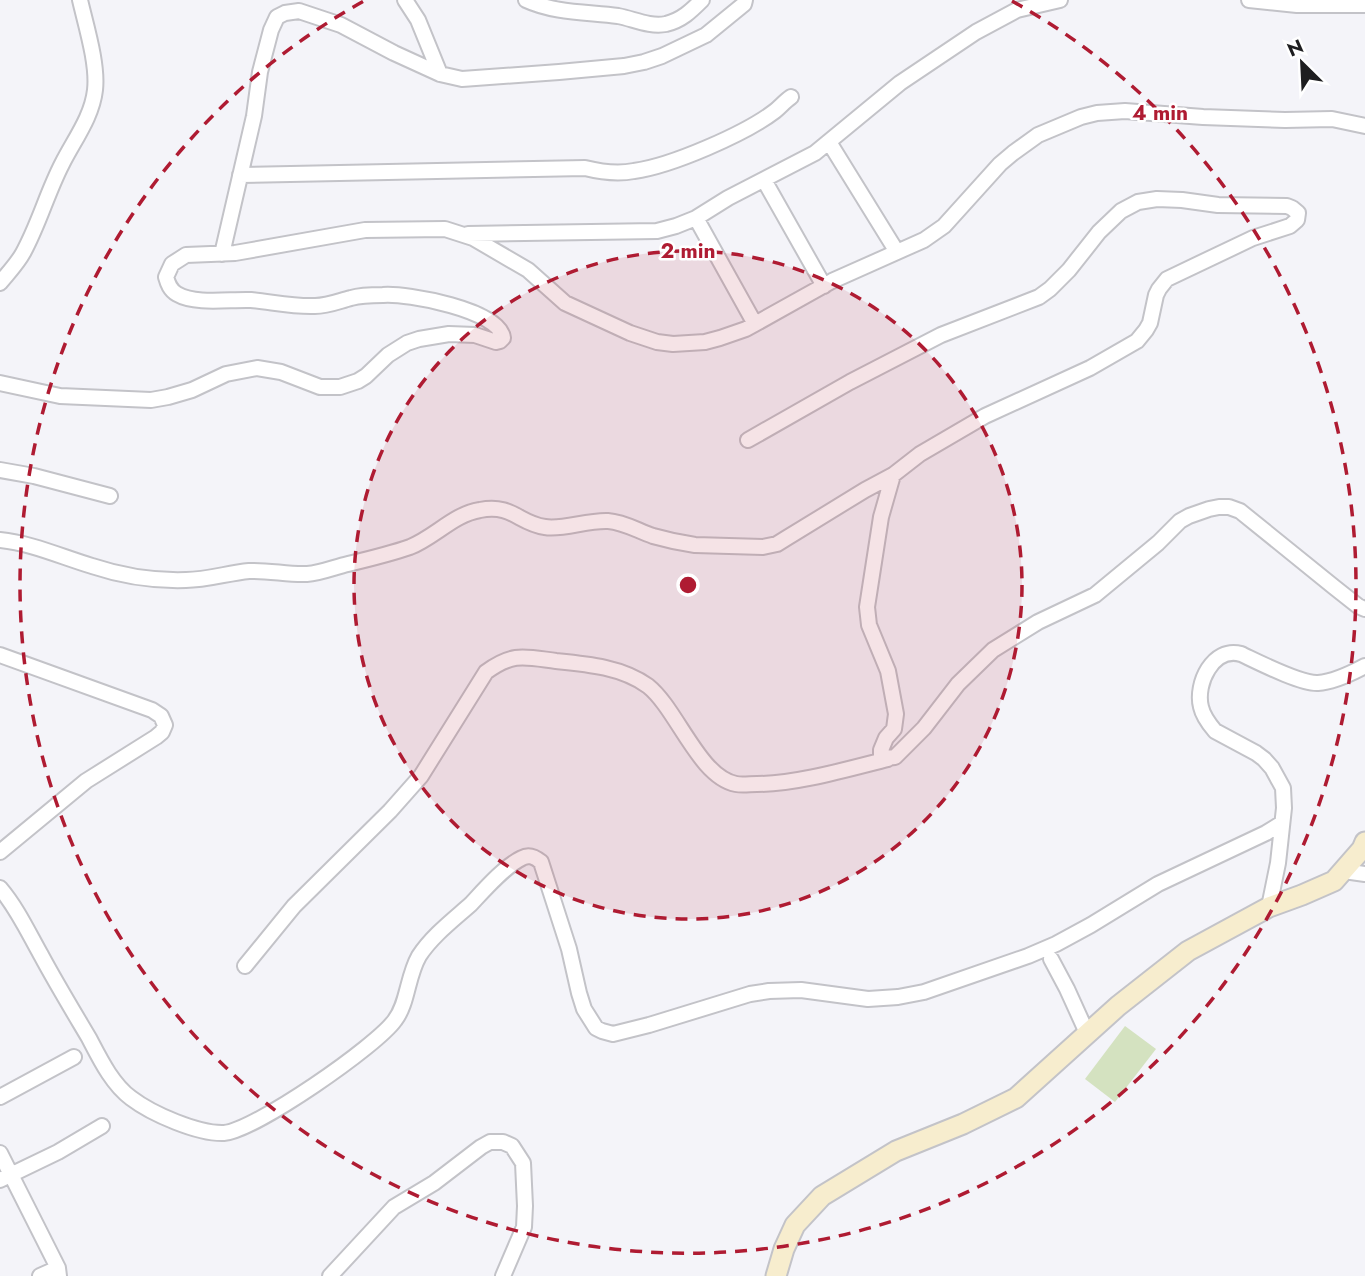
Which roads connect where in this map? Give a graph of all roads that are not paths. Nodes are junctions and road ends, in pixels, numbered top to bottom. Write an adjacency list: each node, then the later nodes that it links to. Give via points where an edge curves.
1 (80, 0): 19 (street, via 96,78 94,100 22,255)
2 (405, 0): 9 (street)
3 (526, 0): 4 (street, via 541,7 653,25 678,20)
4 (702, 0)
5 (745, 0): 9 (street, via 706,34 644,62 462,79)
6 (1060, 0): 12 (street, via 1017,10 976,32 900,83)
7 (1249, 0): 8 (street)
8 (1365, 5)
9 (440, 74): 13 (street, via 341,25 299,11 285,13 271,30)
10 (791, 97): 13 (street, via 748,128 675,160 635,171 585,168)
11 (1365, 126): 17 (street, via 1332,119 1125,111 1081,117 1025,143 934,234)
12 (829, 142): 14 (street); 17 (street)
13 (240, 175): 18 (street)
14 (764, 180): 15 (street); 20 (street)
15 (696, 218): 16 (street, via 657,231); 21 (street)
16 (463, 234): 18 (street, via 445,229 365,230); 21 (street, via 528,270 565,303 643,338 689,344)
17 (898, 252): 20 (street)
18 (222, 254): 22 (street, via 191,254 176,260 166,277 170,288 180,296 198,299 313,307 351,298 410,296 485,317 500,328 503,338 496,342 449,334 419,339 397,348 358,381 340,387 320,387 257,368 151,400 60,396)
19 (0, 283)
20 (824, 286): 21 (street)
21 (755, 324)
22 (0, 383)
23 (748, 440): 25 (street, via 941,335 1039,297 1069,270 1099,232 1138,202 1157,199 1287,206 1298,213 1290,226 1253,238 1167,279 1156,295 1150,323 1137,341 985,416)
24 (0, 470): 26 (street)
25 (893, 475): 27 (street, via 777,544 763,547 682,543 608,521 545,527 492,508 455,519 409,547 318,572 253,571 187,580 120,574); 31 (street, via 881,517 867,607 869,625 888,671 896,714 894,729 881,750)
26 (110, 496)
27 (0, 540)
28 (1365, 609): 31 (street, via 1240,511 1224,507 1199,512 1180,521 1104,589 993,650 958,684 924,728)
29 (0, 655): 34 (street, via 152,710 165,725 156,737 86,781)
30 (1365, 666): 32 (street, via 1314,683 1232,652 1210,665 1202,677 1200,705 1210,725 1265,759 1278,777 1283,788)
31 (888, 759): 40 (street, via 776,784 736,784 722,779 701,758 649,687 619,671 517,657 499,662 486,672 421,776 294,906)
32 (1282, 823): 37 (street, via 1158,884 1056,944 924,992 868,999 801,990 769,991 613,1034 596,1028 587,1016 541,862 533,856 523,857 429,943 409,978 402,1008 385,1032 278,1109 226,1133 176,1121 120,1088); 38 (street)
33 (1365, 842): 35 (street)
34 (0, 852)
35 (1344, 871): 36 (street); 38 (street, via 1334,881)
36 (1365, 874)
37 (0, 888)
38 (1269, 907): 41 (street, via 1188,951)
39 (1051, 959): 41 (street)
40 (245, 966)
41 (1087, 1033): 51 (street, via 1016,1098 895,1151 822,1196 795,1225)
42 (74, 1057): 43 (street)
43 (0, 1097)
44 (103, 1126): 46 (street)
45 (0, 1153): 46 (street)
46 (5, 1178): 47 (street)
47 (58, 1272): 48 (street)
48 (40, 1276)
49 (330, 1276): 50 (street, via 394,1207 490,1142 512,1146 523,1163 524,1227)
50 (503, 1276)
51 (776, 1276)

